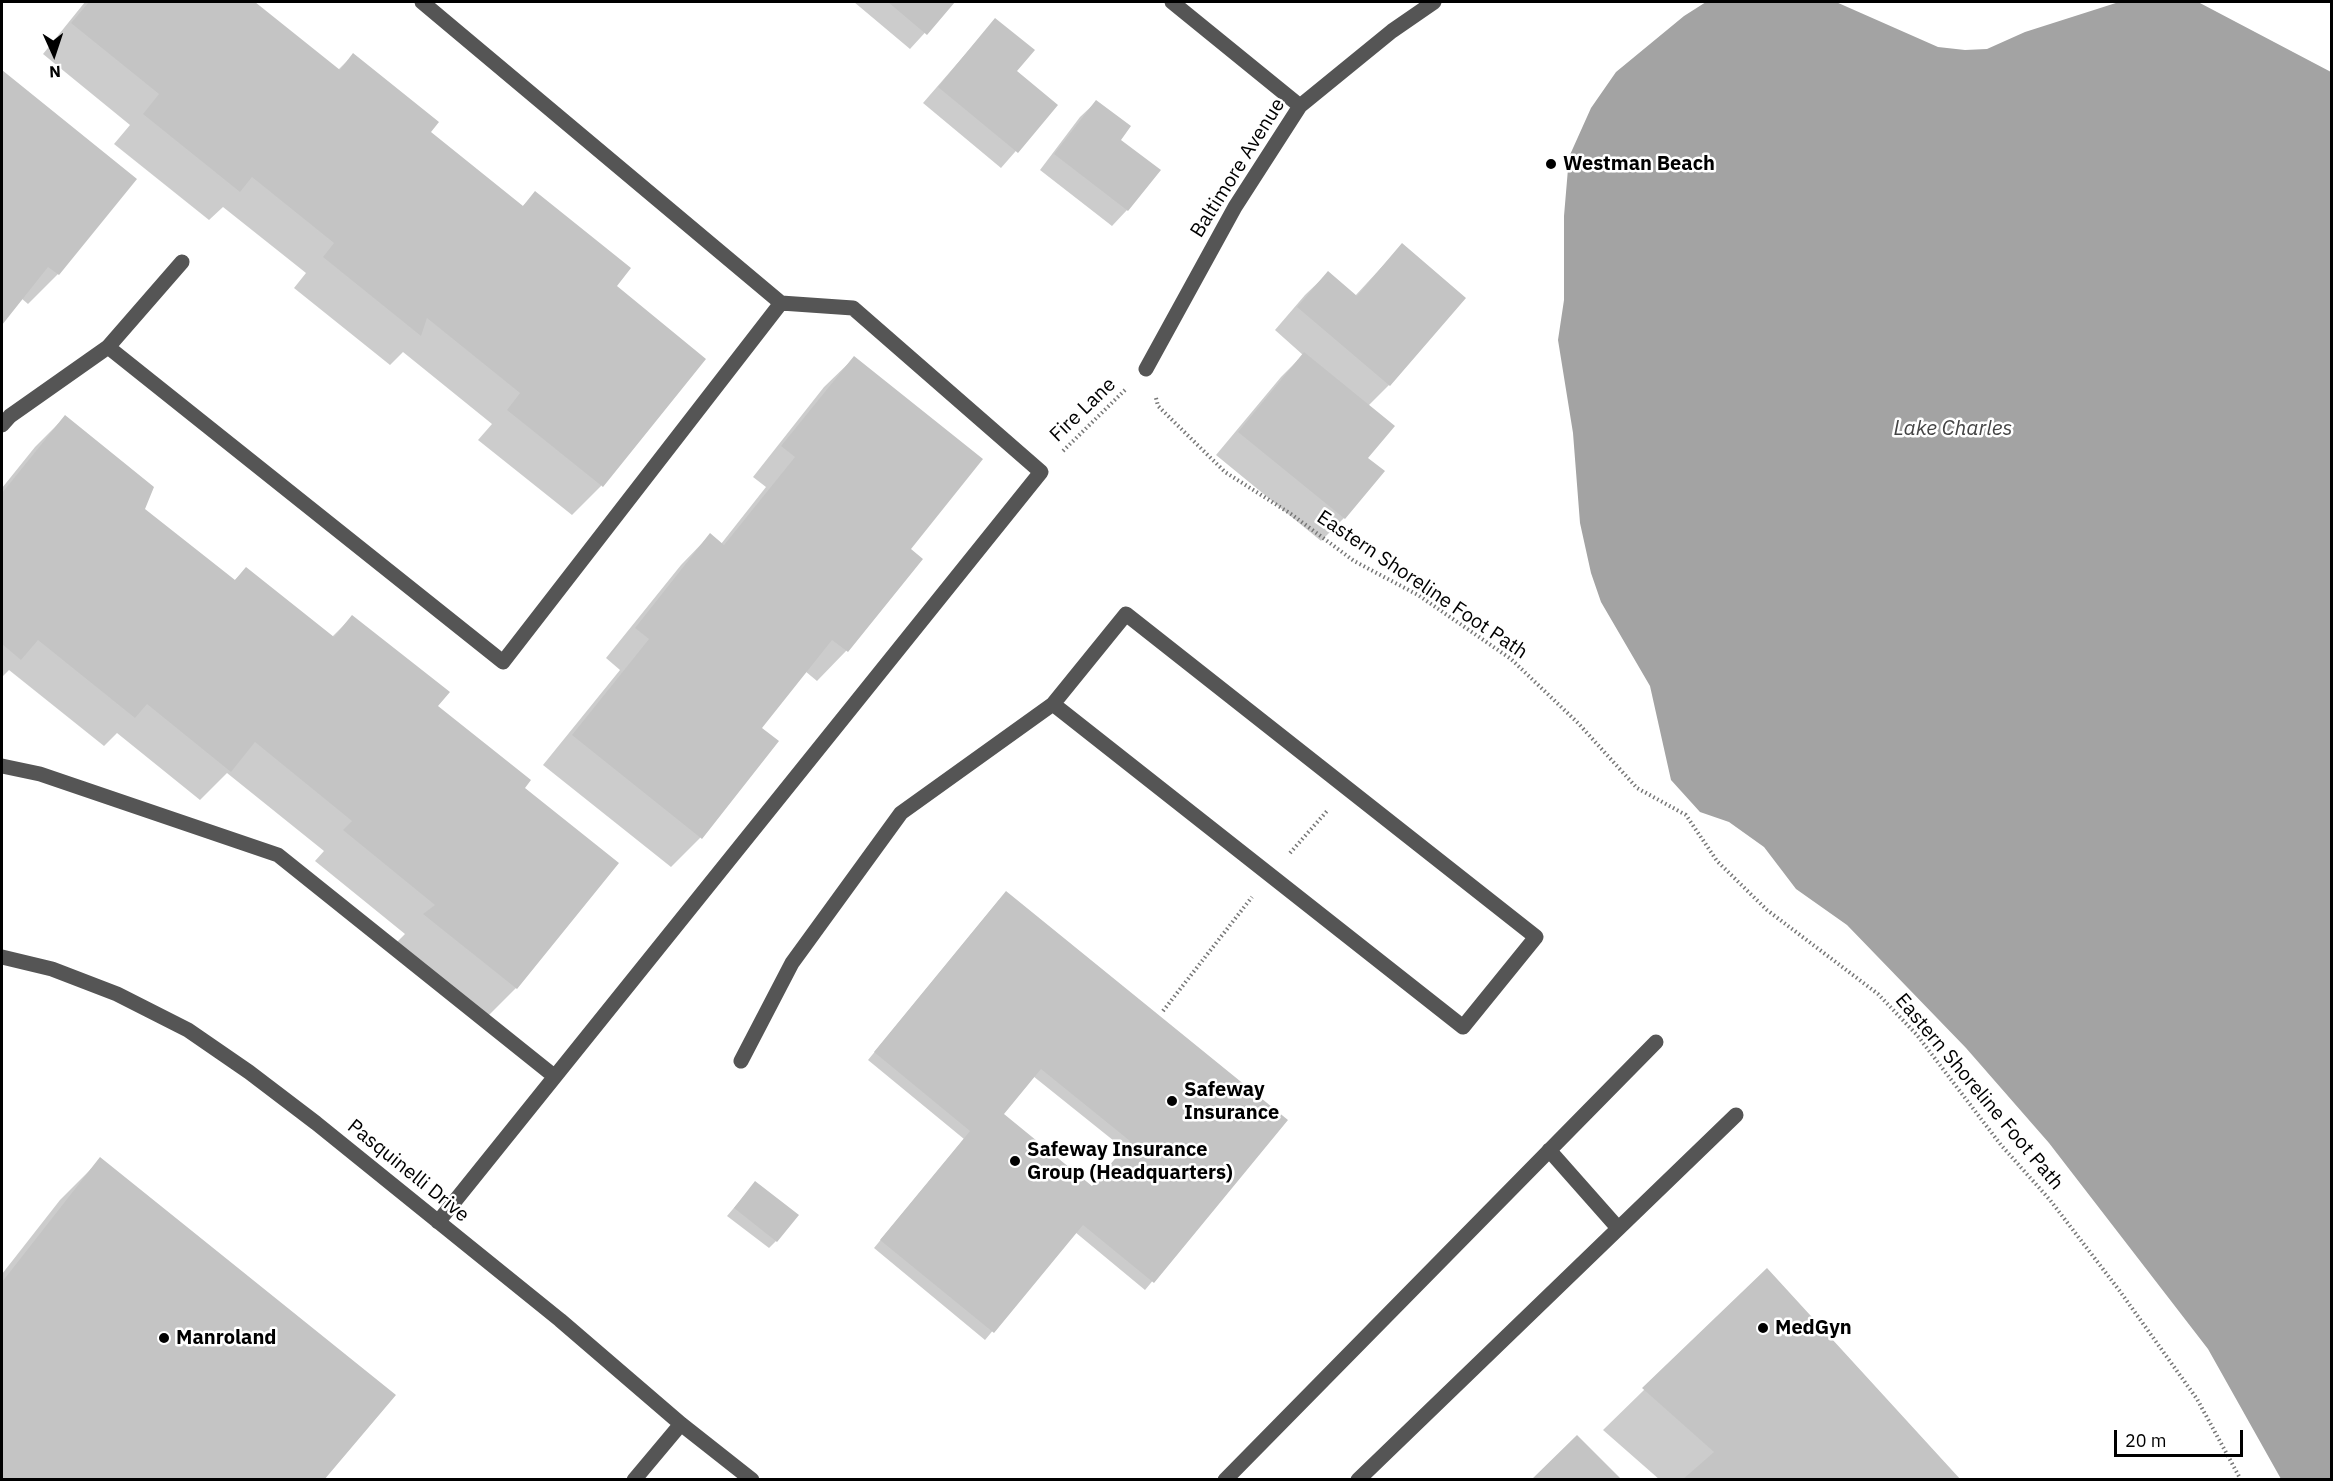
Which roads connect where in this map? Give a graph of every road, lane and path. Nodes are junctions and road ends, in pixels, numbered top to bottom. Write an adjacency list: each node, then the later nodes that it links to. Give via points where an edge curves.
1 (422, 2): 6 (street)
2 (1172, 2): 4 (street)
3 (1434, 2): 4 (street, Baltimore Avenue)
4 (1299, 106): 8 (street, Baltimore Avenue, via 1235,207)
5 (182, 262): 7 (street)
6 (782, 303): 7 (street, via 503,662); 10 (street, via 853,308)
7 (108, 347): 9 (street)
8 (1146, 369): 10 (path, Fire Lane); 26 (path, Eastern Shoreline Foot Path, via 1158,406 1225,472 1354,561 1418,595 1510,659 1578,723 1636,788 1686,815 1717,861 1767,910 1878,994 1917,1035 2119,1290 2197,1399)
9 (2, 425)
10 (1041, 472): 16 (street)
11 (1053, 704): 11 (street, via 1126,614 1536,936 1463,1026); 15 (street, via 901,813 792,963)
12 (2, 766): 16 (street, via 40,774 278,855)
13 (2, 957): 19 (street, Pasquinelli Drive, via 52,969 117,994 188,1030 316,1123)
14 (1656, 1041): 18 (street)
15 (741, 1061)
16 (555, 1076): 19 (street)
17 (1736, 1115): 20 (street)
18 (1549, 1150): 20 (street); 24 (street)
19 (438, 1222): 21 (street, Pasquinelli Drive)
20 (1618, 1228): 25 (street)
21 (681, 1424): 22 (street); 23 (street, Pasquinelli Drive)
22 (634, 1479)
23 (752, 1479)
24 (1225, 1479)
25 (1358, 1479)
26 (2241, 1479)

